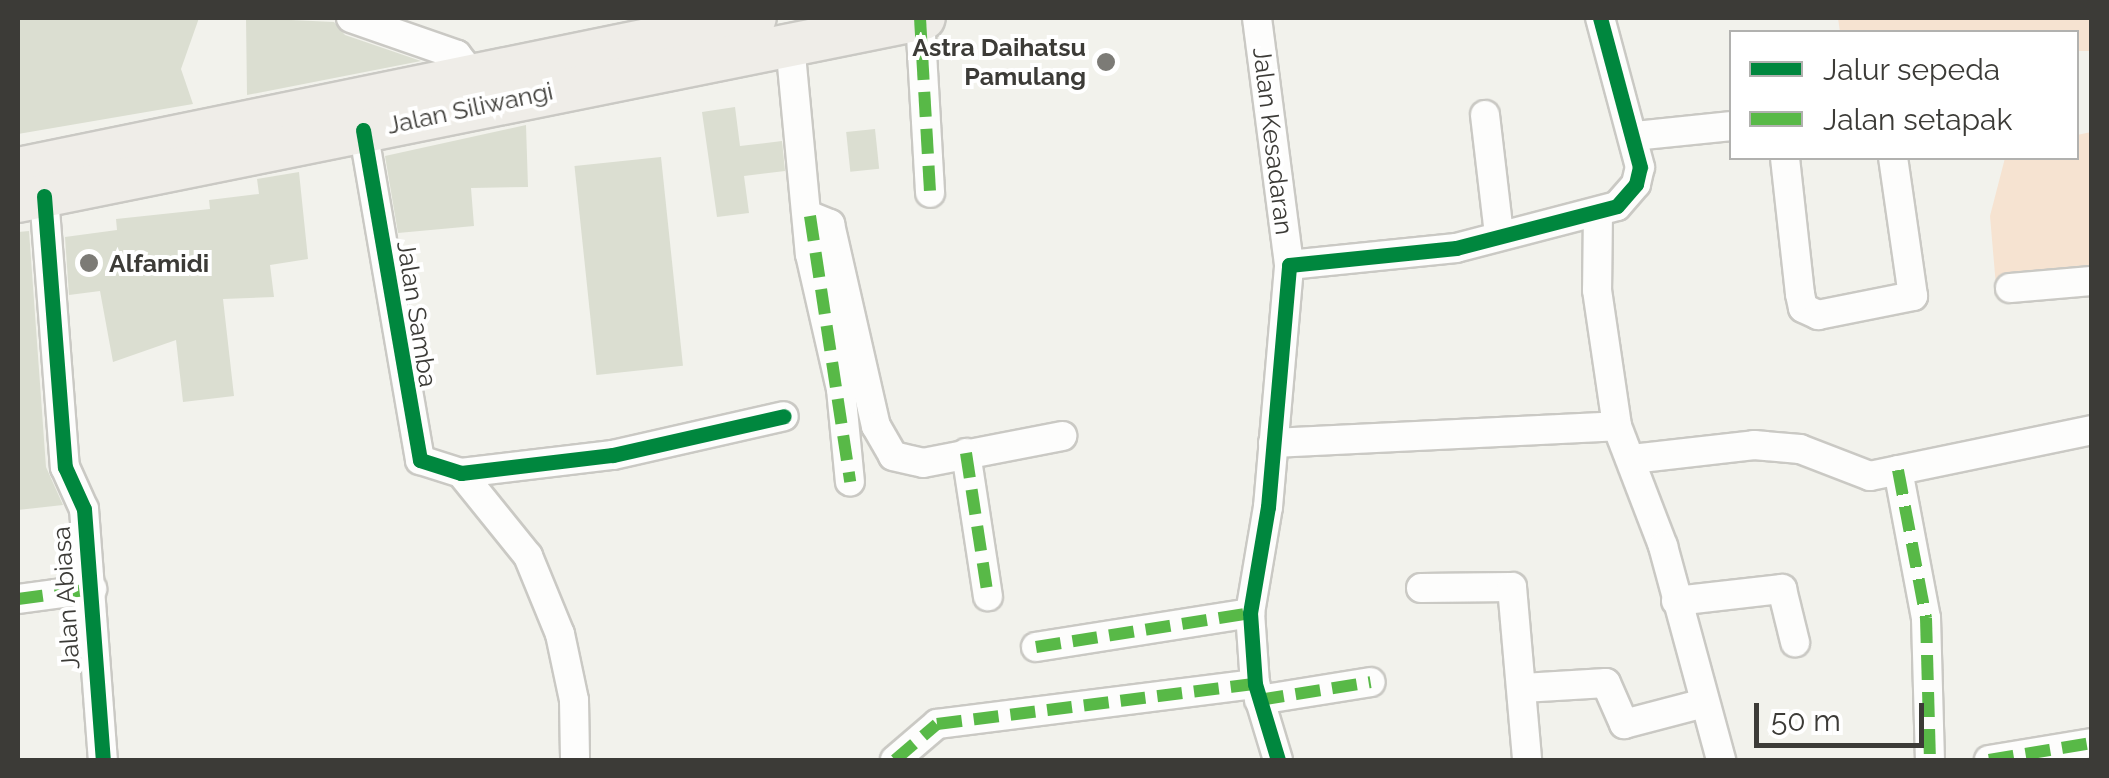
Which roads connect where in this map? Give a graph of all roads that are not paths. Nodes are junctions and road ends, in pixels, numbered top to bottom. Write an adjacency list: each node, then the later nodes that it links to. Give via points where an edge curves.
1 (351, 18): 7 (street, via 457,55)
2 (922, 18): 6 (main road, Jalan Siliwangi); 15 (street)
3 (1256, 18): 19 (street, Jalan Kesadaran)
4 (1600, 18): 11 (street)
5 (733, 20): 7 (main road, Jalan Siliwangi)
6 (790, 44): 10 (main road, Jalan Siliwangi); 17 (street)
7 (474, 77): 14 (main road, Jalan Siliwangi)
8 (1485, 115): 18 (street)
9 (1729, 126): 11 (street)
10 (364, 130): 14 (main road, Jalan Siliwangi); 30 (street, Jalan Samba, via 412,443 436,470)
11 (1635, 136): 16 (street, via 1636,184 1617,206)
12 (1785, 160): 13 (street, via 1803,308 1818,314 1913,296)
13 (1893, 160)
14 (26, 189): 33 (street, Jalan Abiasa, via 65,467 84,508)
15 (930, 194)
16 (1598, 212): 18 (street); 23 (street, via 1597,290)
17 (810, 216): 27 (street, via 830,224 884,446 906,463); 31 (street, via 810,254 842,389)
18 (1499, 234): 19 (street, via 1456,248)
19 (1289, 265): 26 (street, Jalan Kesadaran)
20 (2092, 281): 21 (street)
21 (2010, 288)
22 (784, 416): 30 (street, via 612,455)
23 (1617, 426): 26 (street); 28 (street)
24 (2092, 430): 29 (street)
25 (1062, 436): 27 (street)
26 (1273, 443): 37 (street, Jalan Kesadaran)
27 (966, 454): 34 (street)
28 (1632, 460): 29 (street, via 1754,445 1800,449 1850,473); 36 (street)
29 (1898, 470): 51 (street, via 1926,618)
30 (461, 473): 46 (street, Jalan Samba, via 528,556 560,634 574,700)
31 (850, 482)
32 (1421, 588): 41 (street, via 1512,587)
33 (92, 589): 35 (street); 45 (street, Jalan Abiasa)
34 (988, 596)
35 (18, 599)
36 (1676, 601): 38 (street, via 1782,589); 43 (street)
37 (1250, 613): 39 (street); 42 (street, Jalan Kesadaran)
38 (1795, 642)
39 (1036, 647)
40 (1371, 682): 42 (street)
41 (1523, 688): 43 (street, via 1606,683 1624,724); 49 (street)
42 (1257, 692): 47 (street, via 937,724); 48 (street, Jalan Kesadaran)
43 (1704, 703): 50 (street)
44 (2092, 743): 52 (street)
45 (103, 760)
46 (575, 760)
47 (896, 760)
48 (1278, 760)
49 (1526, 760)
50 (1721, 760)
51 (1930, 760)
52 (1988, 760)

